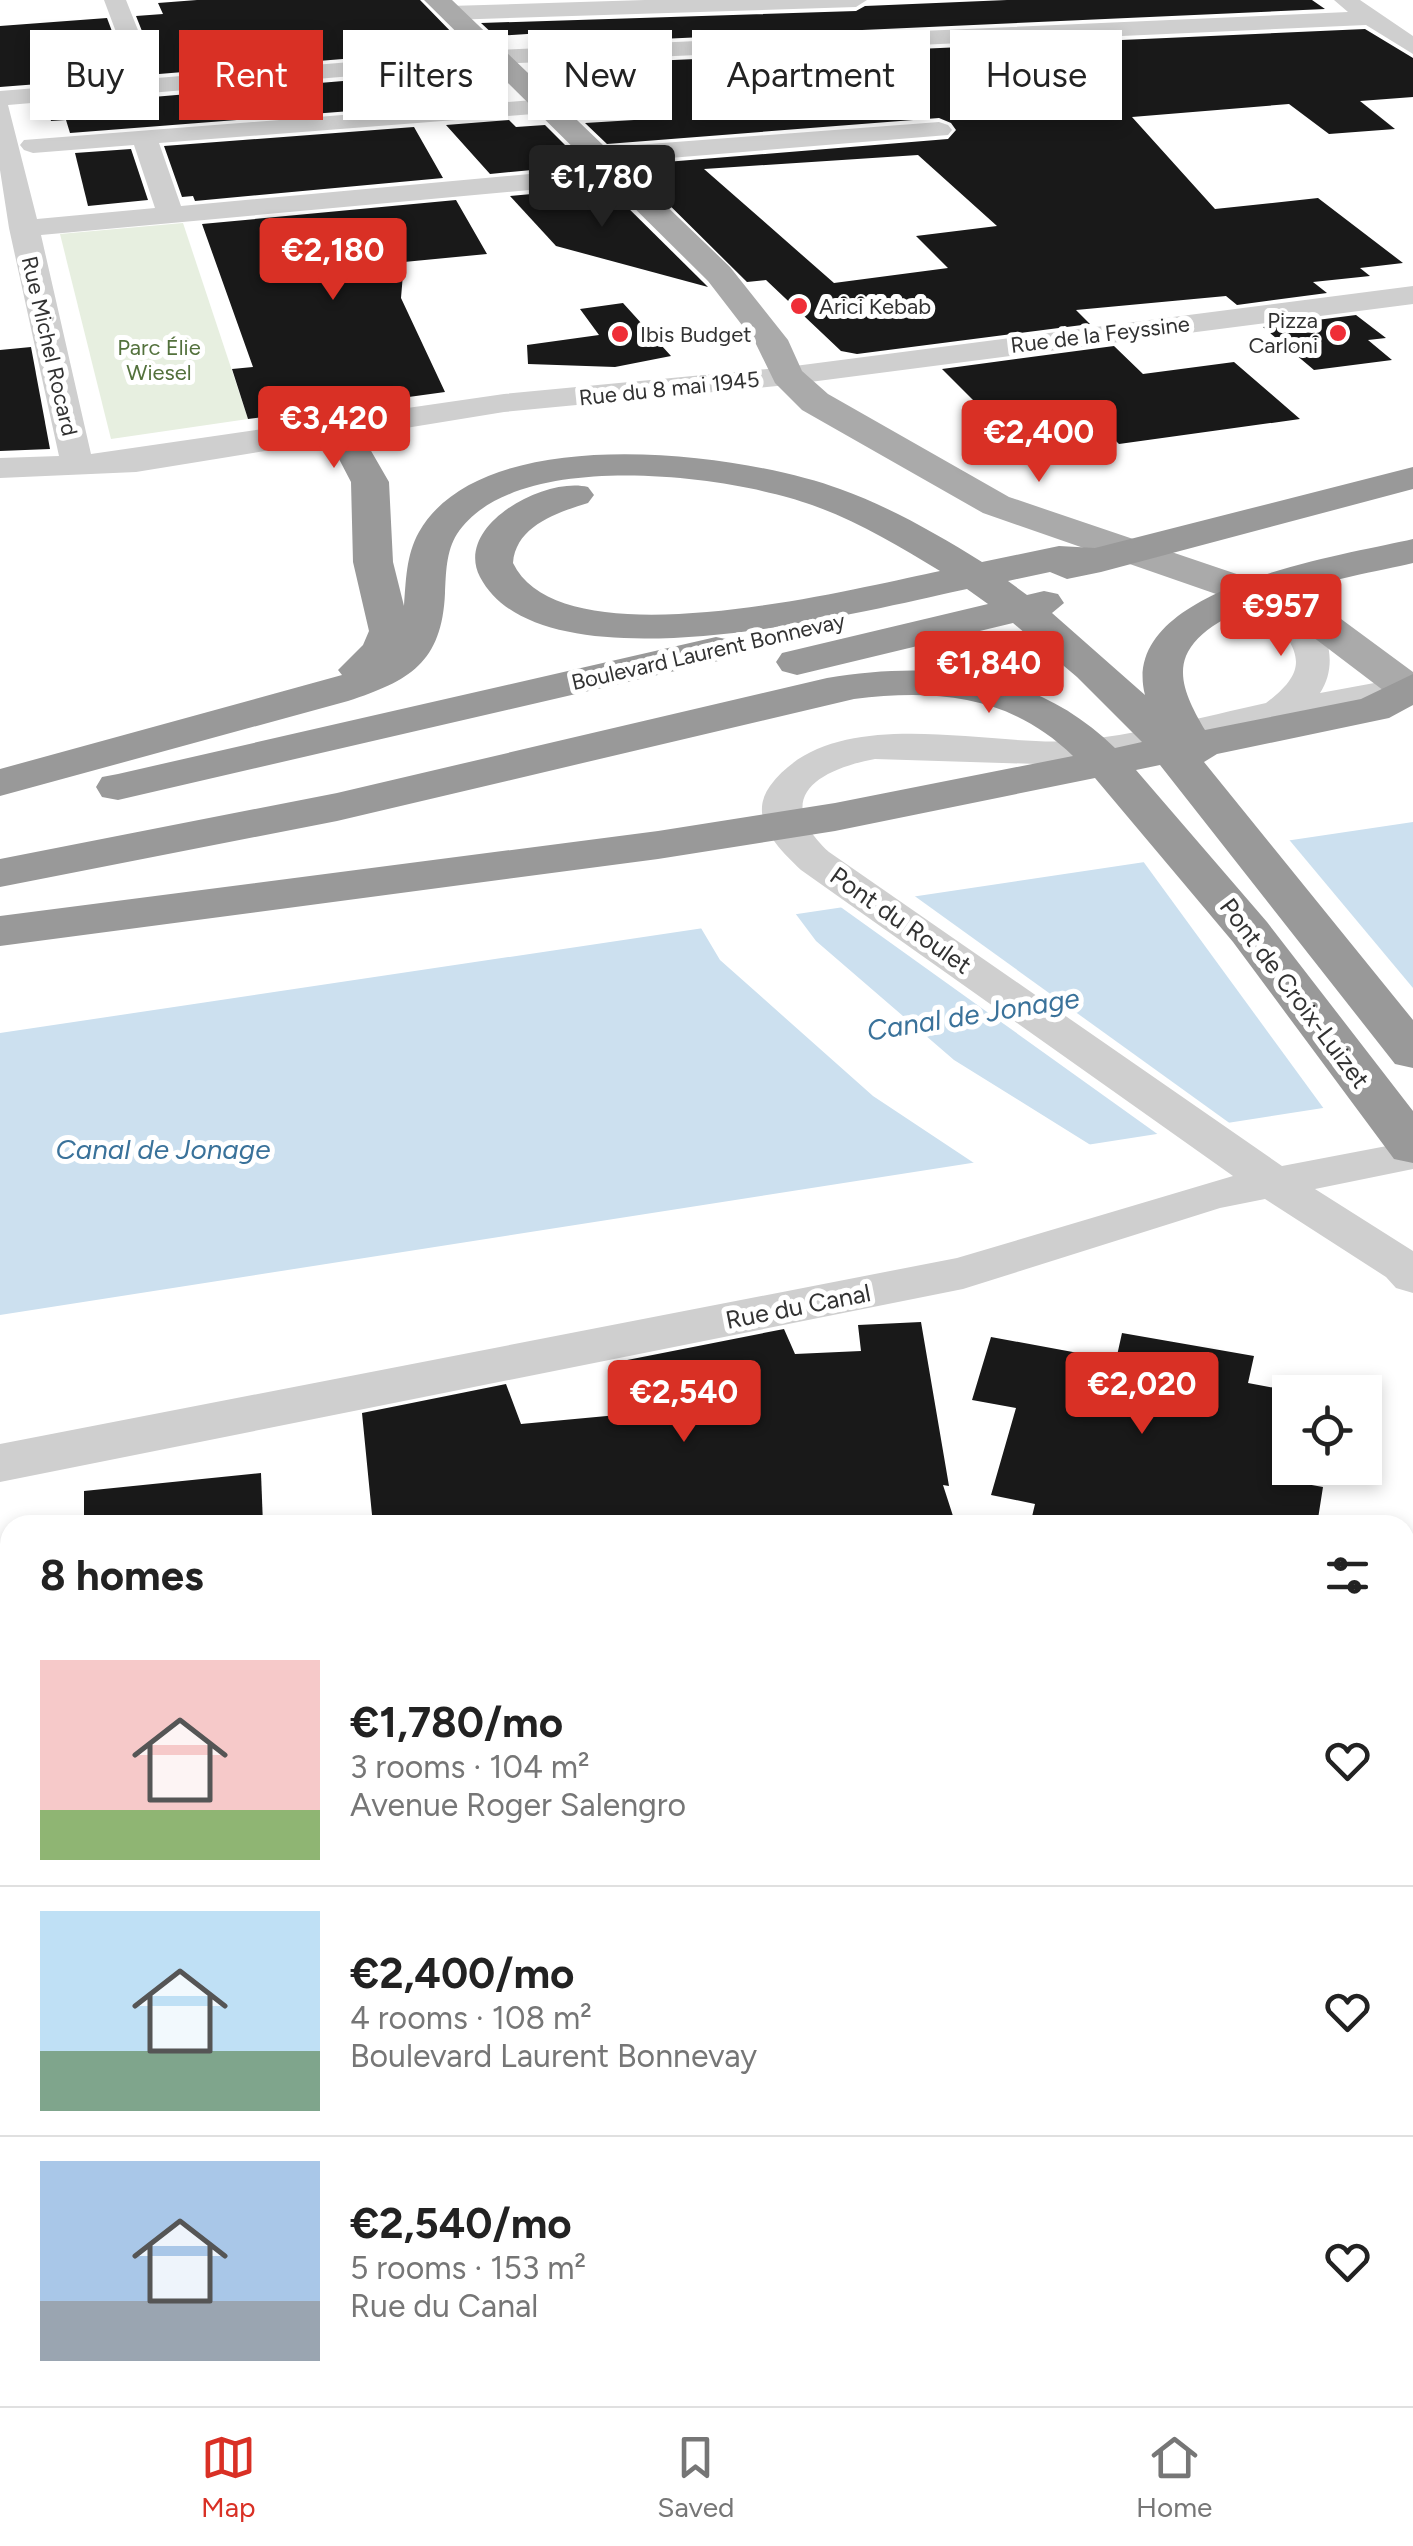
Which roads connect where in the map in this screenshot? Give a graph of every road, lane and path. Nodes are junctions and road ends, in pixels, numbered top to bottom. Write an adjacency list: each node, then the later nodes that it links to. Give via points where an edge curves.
1 (116, 0): 6 (street)
2 (856, 0): 4 (street)
3 (1345, 0): 5 (street)
4 (443, 6): 7 (main road)
5 (1371, 18): 8 (street); 9 (street)
6 (127, 30)
7 (467, 30)
8 (1413, 47)
9 (508, 56)
10 (508, 69): 13 (main road)
11 (343, 70): 12 (street)
12 (159, 85)
13 (528, 89)
14 (30, 96): 15 (street)
15 (0, 98)
16 (528, 107): 20 (street)
17 (0, 110): 24 (street, Rue Michel Rocard)
18 (560, 120): 22 (main road)
19 (939, 130): 22 (street)
20 (144, 136): 21 (street); 23 (street)
21 (32, 144)
22 (607, 165): 23 (street); 26 (main road, via 718,274 771,340)
23 (171, 215): 24 (street)
24 (23, 228): 28 (street, Rue Michel Rocard)
25 (1413, 295): 26 (street, Rue de la Feyssine)
26 (788, 376): 27 (street, Rue du 8 mai 1945); 34 (main road, via 846,423 996,505)
27 (348, 431): 28 (street, Rue du 8 mai 1945); 36 (highway, via 370,482 374,562 390,631 381,651)
28 (92, 463): 29 (street, Rue du 8 mai 1945)
29 (0, 468)
30 (627, 475): 35 (highway, via 529,513 503,532 493,560 502,580 534,606 577,620); 36 (highway, via 537,476 455,513 430,544 417,644 397,666); 39 (highway, via 716,478 897,558 971,605)
31 (1413, 478): 35 (highway, Boulevard Laurent Bonnevay)
32 (1413, 510): 35 (highway, Boulevard Laurent Bonnevay, via 1222,559)
33 (1413, 552): 34 (highway)
34 (1286, 592): 37 (main road); 38 (street, via 1310,640 1314,673 1303,696); 39 (highway, via 1223,606 1175,638 1162,660 1166,692)
35 (655, 679): 39 (highway, via 732,714 864,684 916,681 974,687 1039,709); 41 (highway, Boulevard Laurent Bonnevay); 42 (highway, Boulevard Laurent Bonnevay); 43 (highway, via 337,807)
36 (338, 689): 40 (highway)
37 (1411, 689): 38 (street); 44 (highway, via 1374,709 836,816)
38 (1260, 716): 48 (street, Pont du Roulet, via 1074,752 915,746 857,751 796,778 781,802 784,826 815,860)
39 (1127, 726): 45 (highway, Pont de Croix-Luizet, via 1208,800); 46 (highway, Pont de Croix-Luizet, via 1177,838)
40 (0, 783)
41 (0, 814)
42 (0, 845)
43 (0, 873)
44 (0, 932)
45 (1413, 1053)
46 (1413, 1148)
47 (1413, 1155): 49 (street, Rue du Canal, via 1212,1195 963,1274)
48 (1413, 1278)
49 (0, 1463)

